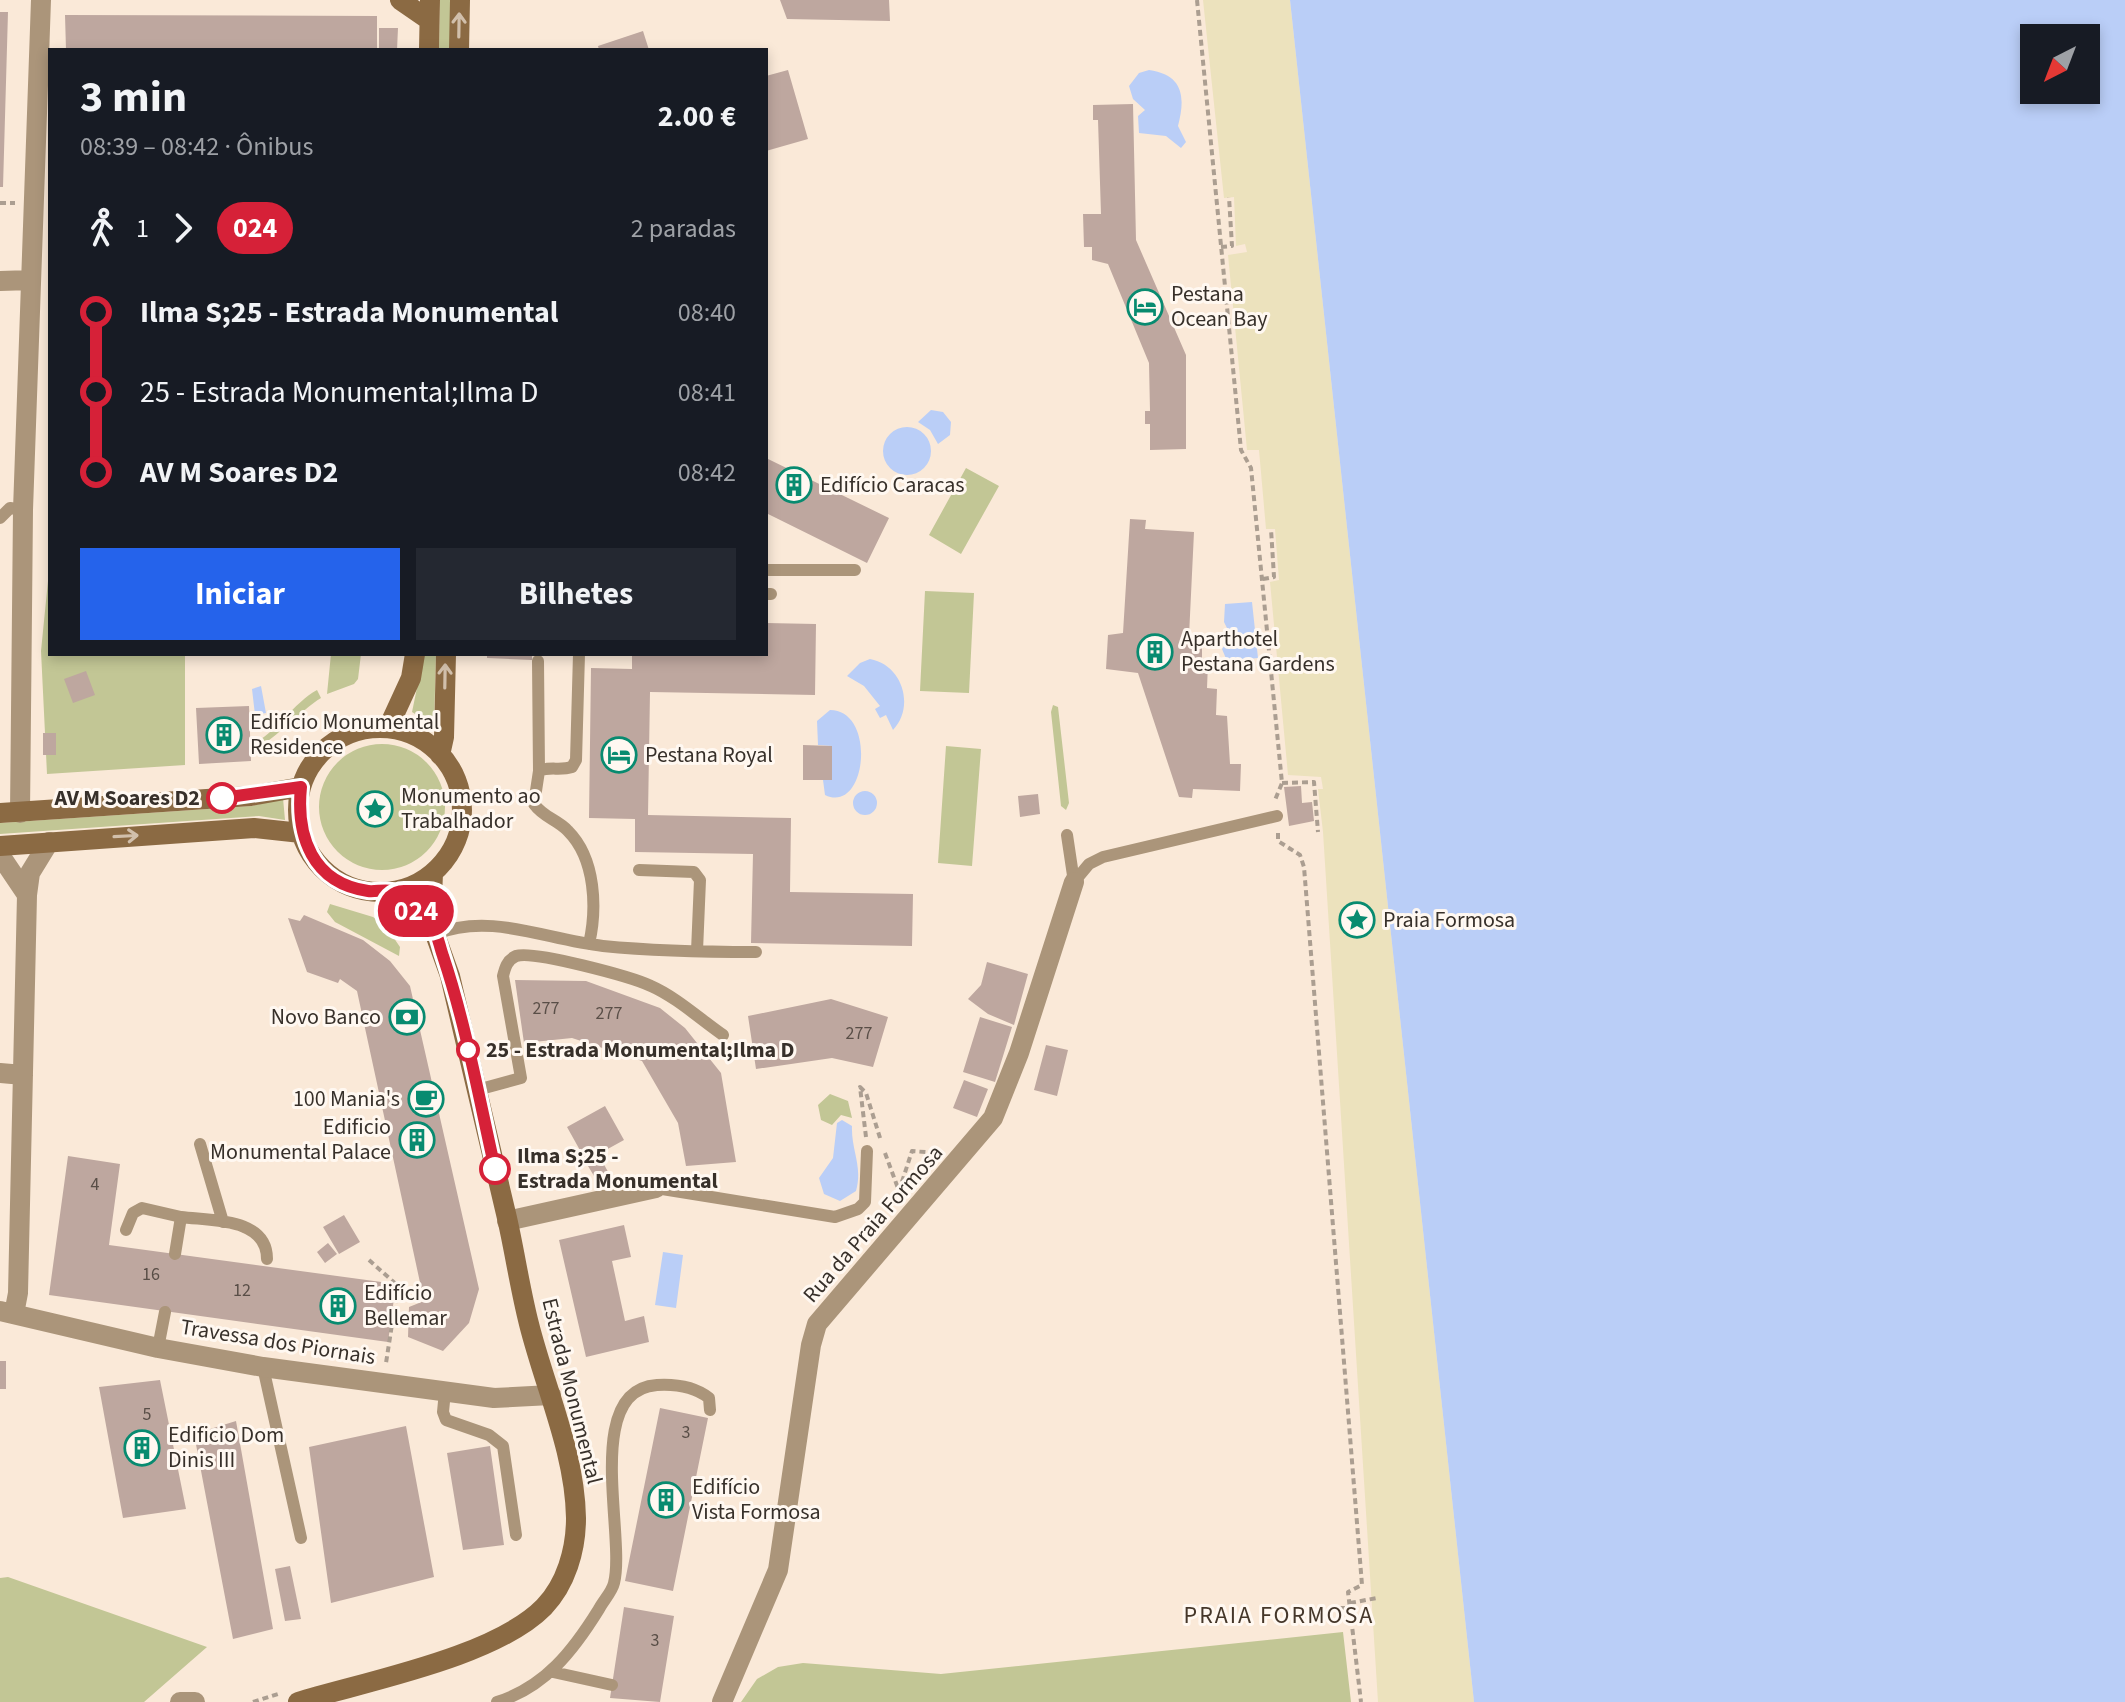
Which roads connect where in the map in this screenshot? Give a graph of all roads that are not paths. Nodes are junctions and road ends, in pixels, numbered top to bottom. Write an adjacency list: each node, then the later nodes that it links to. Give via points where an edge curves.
1 (41, 0): 7 (street)
2 (400, 0): 4 (main road)
3 (460, 0): 6 (main road, one-way to 3)
4 (430, 10): 5 (main road)
5 (429, 48)
6 (459, 48)
7 (31, 280): 8 (street); 9 (street)
8 (0, 281)
9 (23, 510): 10 (lane, via 10,508); 14 (street)
10 (0, 518)
11 (768, 570): 12 (lane)
12 (855, 570)
13 (0, 583): 14 (street)
14 (22, 585): 23 (street, via 17,781)
15 (415, 656): 19 (main road, via 411,678)
16 (446, 656): 20 (main road, one-way to 16)
17 (579, 656): 21 (lane, via 576,760 564,770)
18 (538, 661): 21 (lane)
19 (388, 728): 20 (main road, via 425,742); 22 (main road, via 370,728 336,740 311,765)
20 (440, 755): 31 (main road, via 456,783 462,816 447,857)
21 (539, 771): 36 (lane, via 534,804 571,833 592,878 595,915)
22 (301, 787): 23 (main road, via 251,796); 25 (main road)
23 (10, 813)
24 (1277, 816): 32 (lane, via 1103,857)
25 (301, 833): 27 (main road, one-way to 25, via 254,828); 33 (main road, via 310,854 345,885)
26 (1067, 835): 32 (lane)
27 (49, 842): 28 (main road); 34 (street, via 30,873)
28 (0, 846)
29 (0, 855): 34 (street)
30 (639, 870): 37 (lane, via 694,872 700,880)
31 (433, 873): 33 (main road); 35 (main road, Estrada Monumental)
32 (1074, 882): 67 (street, Rua da Praia Formosa, via 993,1118 817,1324 778,1570)
33 (392, 891): 35 (main road)
34 (27, 895): 41 (street)
35 (434, 929): 36 (lane, via 483,924); 42 (main road, Estrada Monumental)
36 (589, 944): 37 (lane)
37 (697, 951): 38 (lane)
38 (756, 952)
39 (723, 1035): 42 (lane, via 654,987 629,977 516,956 503,976 521,1078)
40 (0, 1073): 41 (street)
41 (23, 1075): 53 (street, via 18,1293)
42 (477, 1090): 47 (main road, Estrada Monumental)
43 (200, 1144): 48 (lane)
44 (867, 1151): 45 (lane, via 865,1202 835,1217)
45 (656, 1188): 47 (street)
46 (181, 1217): 48 (lane); 49 (lane, via 142,1208 133,1213); 50 (lane)
47 (507, 1221): 57 (main road, Estrada Monumental, via 529,1325)
48 (223, 1222): 51 (lane, via 257,1233)
49 (126, 1230)
50 (175, 1254)
51 (267, 1259)
52 (165, 1312): 54 (lane)
53 (7, 1313): 54 (street, Travessa dos Piornais)
54 (158, 1348): 55 (street, Travessa dos Piornais)
55 (263, 1367): 56 (street, Travessa dos Piornais); 60 (lane)
56 (445, 1391): 57 (street, Travessa dos Piornais, via 494,1398); 59 (lane, via 446,1420 489,1435 503,1446)
57 (551, 1395): 63 (main road, Estrada Monumental, via 569,1468 575,1529 568,1566 546,1604 520,1628 489,1644)
58 (710, 1410): 61 (lane, via 709,1398 701,1391 677,1385 640,1389 621,1406 609,1476 617,1525 614,1584)
59 (516, 1535)
60 (301, 1538)
61 (553, 1672): 62 (lane); 66 (lane)
62 (612, 1685)
63 (290, 1697)
64 (180, 1702): 65 (street)
65 (195, 1702)
66 (497, 1702)
67 (722, 1702)

